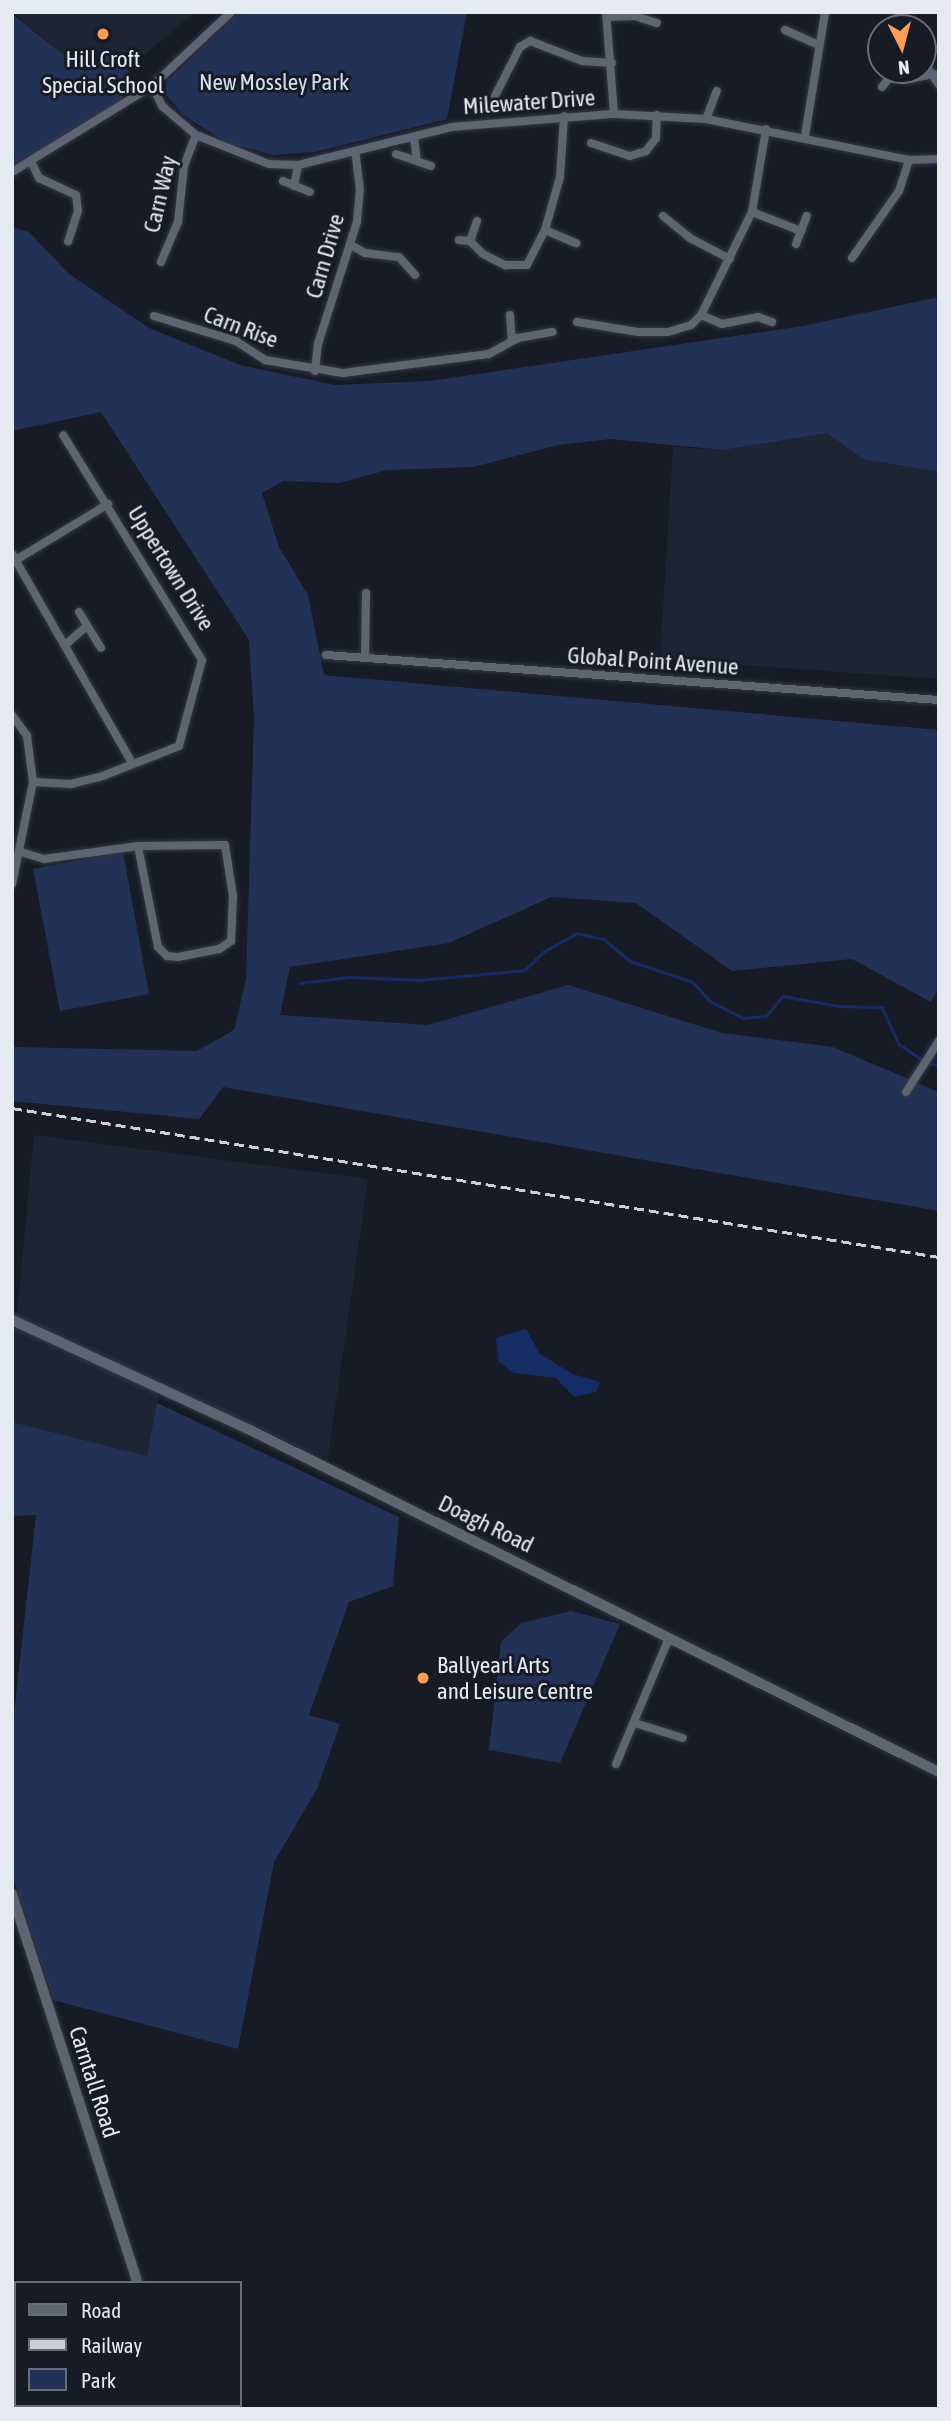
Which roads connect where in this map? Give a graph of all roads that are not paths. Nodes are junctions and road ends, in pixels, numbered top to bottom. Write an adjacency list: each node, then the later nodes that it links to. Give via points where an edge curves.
1 (231, 12): 9 (street)
2 (825, 12): 6 (street)
3 (606, 15): 4 (street, via 635,16); 7 (street)
4 (657, 23)
5 (785, 30): 6 (street)
6 (819, 45): 19 (street)
7 (612, 64): 12 (street, via 582,61 530,41 520,47); 13 (street)
8 (884, 84): 10 (street)
9 (152, 86): 18 (street, Milewater Drive, via 162,106); 26 (street)
10 (882, 87)
11 (717, 91): 16 (street)
12 (495, 96)
13 (614, 114): 14 (street, Milewater Drive); 15 (street, Milewater Drive)
14 (657, 115): 16 (street, Milewater Drive); 21 (street, via 656,138 646,151 630,156)
15 (564, 117): 20 (street, Milewater Drive, via 474,124); 38 (street, via 560,177)
16 (706, 119): 17 (street, Milewater Drive)
17 (766, 129): 19 (street, Milewater Drive); 34 (street)
18 (196, 135): 28 (street, Milewater Drive, via 245,157); 48 (street, Carn Way, via 184,166 178,222)
19 (804, 136): 25 (street, Milewater Drive)
20 (414, 137): 22 (street, Milewater Drive); 27 (street)
21 (591, 144)
22 (355, 152): 28 (street, Milewater Drive); 45 (street, Carn Drive, via 360,190)
23 (396, 154): 27 (street)
24 (939, 159): 25 (street, Milewater Drive)
25 (909, 160): 46 (street, via 899,191)
26 (31, 161): 30 (street); 41 (street, via 39,178 76,195 78,211)
27 (416, 161): 29 (street)
28 (298, 165): 32 (street)
29 (431, 166)
30 (12, 172)
31 (283, 181): 32 (street)
32 (294, 186): 33 (street)
33 (310, 192)
34 (752, 212): 39 (street); 47 (street)
35 (663, 216): 47 (street, via 690,238)
36 (807, 216): 39 (street)
37 (477, 221): 42 (street)
38 (545, 230): 42 (street, via 525,267 494,260); 43 (street)
39 (801, 231): 44 (street)
40 (459, 240): 42 (street)
41 (68, 241)
42 (470, 241)
43 (576, 243)
44 (796, 244)
45 (351, 245): 49 (street, via 365,253 399,257); 57 (street, Carn Drive, via 318,344)
46 (852, 258)
47 (730, 259): 51 (street)
48 (161, 262)
49 (415, 275)
50 (510, 315): 56 (street)
51 (702, 315): 53 (street, via 691,325 667,332); 54 (street, via 722,324 758,317)
52 (154, 316): 57 (street, Carn Rise, via 236,341 265,360)
53 (577, 322)
54 (772, 322)
55 (552, 332): 56 (street, Carn Rise)
56 (512, 341): 57 (street, Carn Rise, via 489,354 343,373)
57 (315, 371)
58 (63, 435): 59 (street, Uppertown Drive)
59 (108, 504): 60 (street); 70 (street, Uppertown Drive, via 202,660 183,739 169,752)
60 (14, 557): 64 (street)
61 (366, 593): 67 (street)
62 (79, 611): 63 (street)
63 (87, 626): 64 (street); 65 (street)
64 (65, 645): 70 (street)
65 (101, 648)
66 (326, 655): 67 (street, Global Point Avenue)
67 (365, 658): 68 (street, Global Point Avenue)
68 (939, 700)
69 (12, 715): 71 (street, via 27,736)
70 (132, 763): 71 (street, Uppertown Drive, via 71,784)
71 (33, 782): 73 (street)
72 (138, 846): 72 (street, via 225,845 232,877 231,941 219,949 178,957 167,956 158,947); 73 (street, via 44,859)
73 (21, 852): 74 (street)
74 (12, 884)
75 (939, 1041): 76 (street)
76 (906, 1092)
77 (12, 1320): 78 (main road, Doagh Road, via 239,1424)
78 (669, 1638): 79 (street); 82 (main road, Doagh Road)
79 (635, 1723): 80 (street); 81 (street)
80 (683, 1738)
81 (616, 1764)
82 (939, 1772)
83 (12, 1894): 84 (main road, Carntall Road)
84 (137, 2281)

